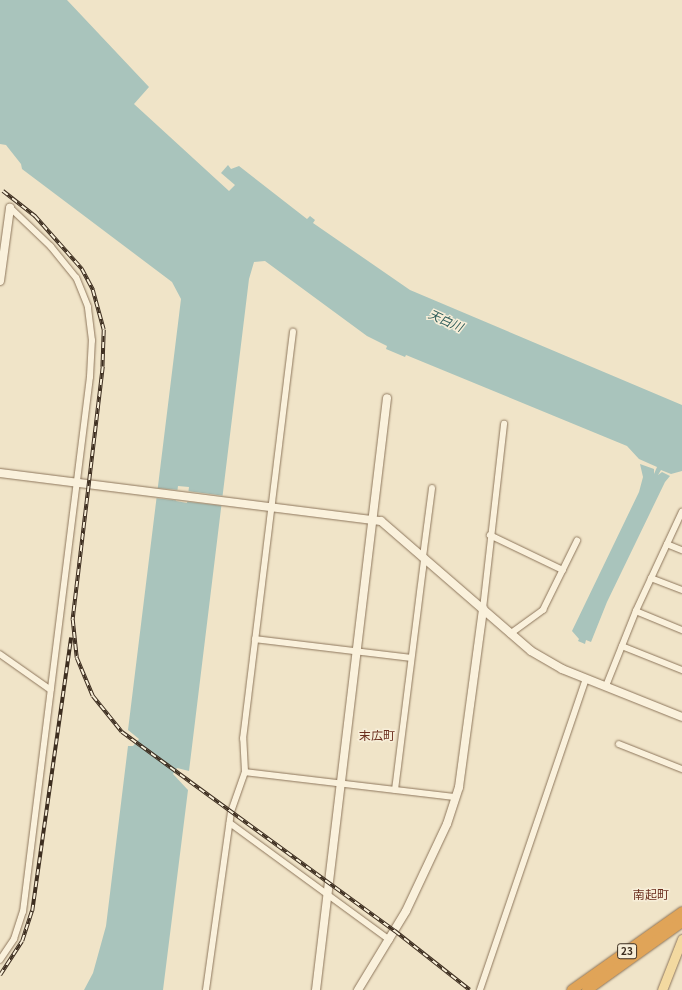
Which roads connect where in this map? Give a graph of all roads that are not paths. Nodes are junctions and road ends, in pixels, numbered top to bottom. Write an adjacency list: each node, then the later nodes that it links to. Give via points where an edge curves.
1 (10, 208): 2 (street); 7 (street, via 67,264 88,307 92,358)
2 (0, 281)
3 (293, 332): 9 (street)
4 (387, 398): 11 (street)
5 (504, 424): 12 (street)
6 (0, 473): 7 (street)
7 (76, 483): 9 (street); 32 (street)
8 (432, 490): 16 (street)
9 (270, 506): 11 (street); 24 (street)
10 (682, 514): 14 (street)
11 (372, 519): 16 (street, via 381,521); 26 (street)
12 (490, 535): 17 (street); 20 (street)
13 (577, 541): 17 (street)
14 (667, 544): 15 (street); 18 (street)
15 (682, 550)
16 (424, 558): 20 (street); 28 (street)
17 (563, 570): 23 (street, via 543,610)
18 (651, 578): 19 (street); 21 (street)
19 (682, 590)
20 (483, 609): 23 (street); 39 (street)
21 (636, 612): 22 (street); 25 (street)
22 (682, 630)
23 (510, 634): 30 (street, via 548,662)
24 (255, 639): 26 (street); 36 (street, via 243,739)
25 (622, 646): 29 (street); 31 (street)
26 (357, 650): 28 (street); 37 (street)
27 (0, 654): 32 (street)
28 (411, 658): 38 (street)
29 (682, 670)
30 (586, 679): 31 (street); 50 (street)
31 (606, 686): 33 (street)
32 (51, 690): 46 (street, via 23,912 14,939)
33 (682, 717)
34 (620, 744): 35 (street)
35 (682, 769)
36 (245, 772): 37 (street); 40 (street)
37 (340, 784): 38 (street); 41 (street)
38 (395, 790): 39 (street)
39 (456, 796): 45 (street, via 427,869)
40 (230, 822): 41 (street); 47 (street)
41 (327, 895): 45 (street); 48 (street)
42 (682, 912): 51 (highway, 23)
43 (682, 922): 52 (highway, 23)
44 (682, 939): 53 (main road)
45 (390, 940): 49 (street)
46 (0, 960)
47 (206, 990)
48 (316, 990)
49 (358, 990)
50 (480, 990)
51 (572, 990)
52 (587, 990)
53 (662, 990)

